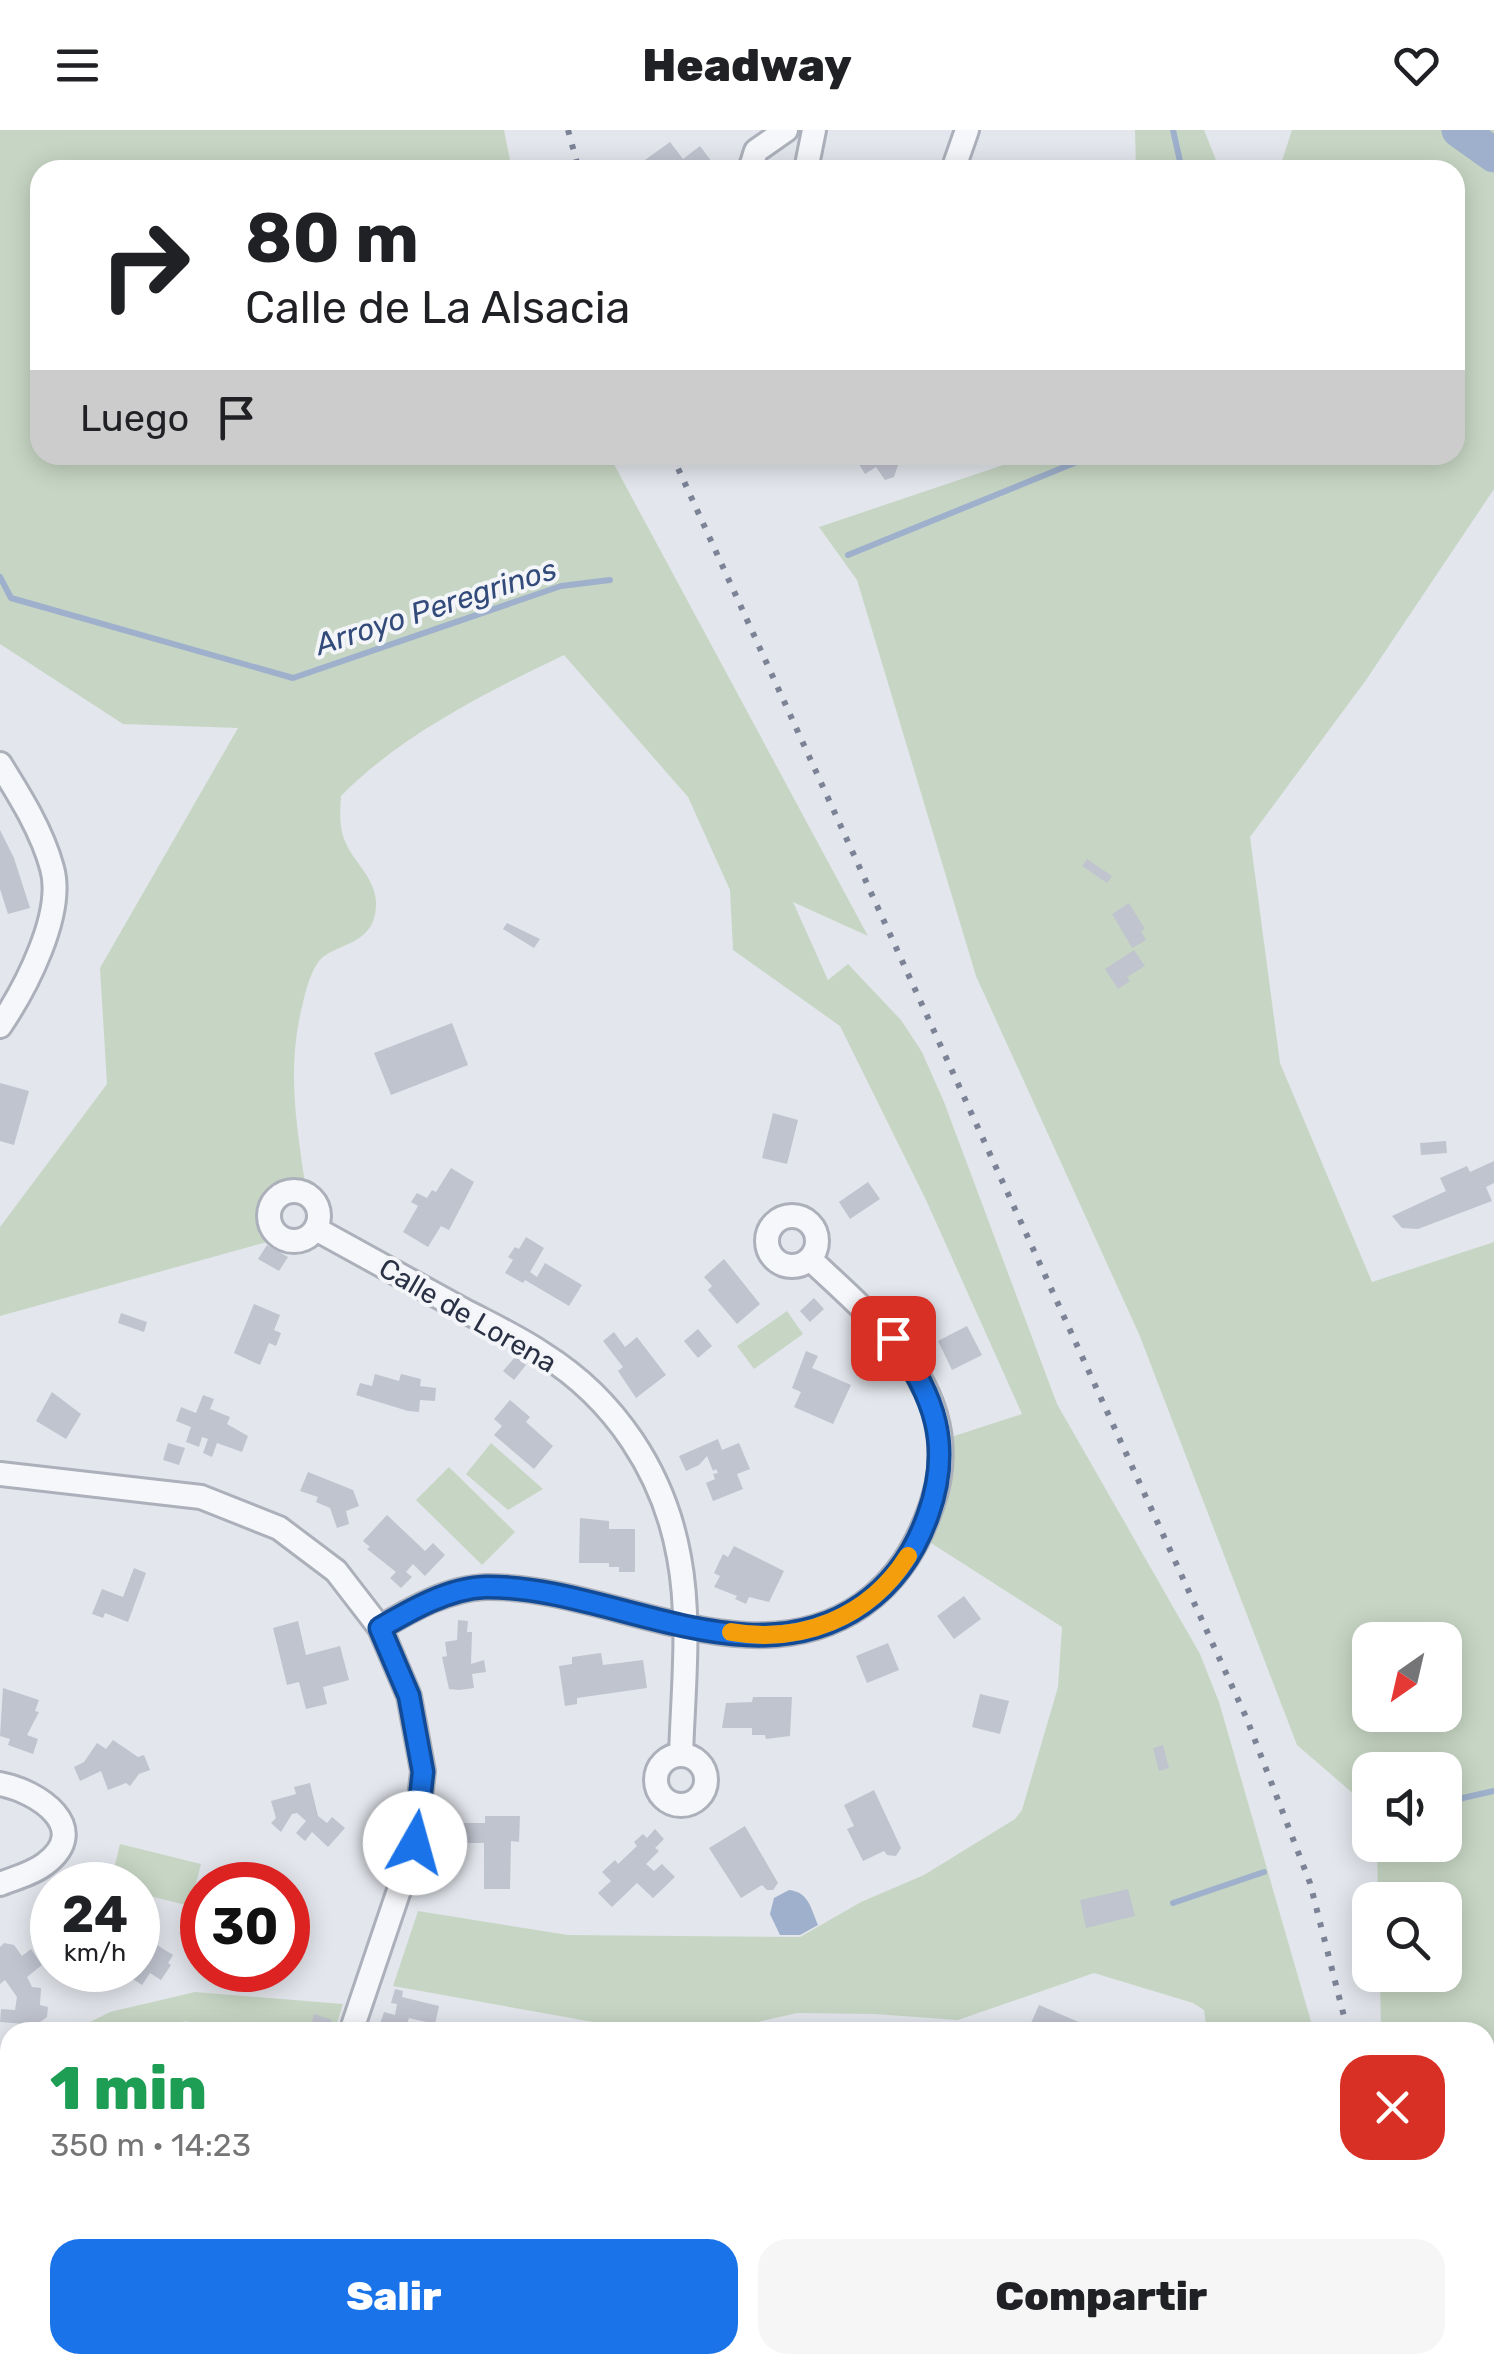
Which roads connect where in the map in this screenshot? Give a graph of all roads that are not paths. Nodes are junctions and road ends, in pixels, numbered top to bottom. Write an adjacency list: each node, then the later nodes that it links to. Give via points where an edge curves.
1 (786, 130): 4 (street)
2 (814, 130): 5 (street)
3 (967, 130): 6 (street)
4 (753, 160)
5 (808, 160)
6 (956, 160)
7 (0, 764): 8 (street, via 53,870 54,898 39,953)
8 (0, 1026)
9 (316, 1229): 12 (street, Calle de Lorena, via 544,1354 615,1415 664,1502 680,1558)
10 (810, 1259): 12 (street, via 893,1338 919,1375 940,1456 935,1496 900,1570 843,1618 801,1633 761,1637)
11 (0, 1474): 13 (street, via 201,1497 279,1528 336,1571)
12 (684, 1624): 13 (street, via 524,1589 481,1587 418,1605); 14 (street, Calle de Lorena)
13 (380, 1628): 17 (street, via 409,1696 423,1772 415,1843)
14 (682, 1755)
15 (0, 1784): 16 (street, via 48,1803 61,1823 62,1844 47,1863)
16 (0, 1884)
17 (355, 2022)

